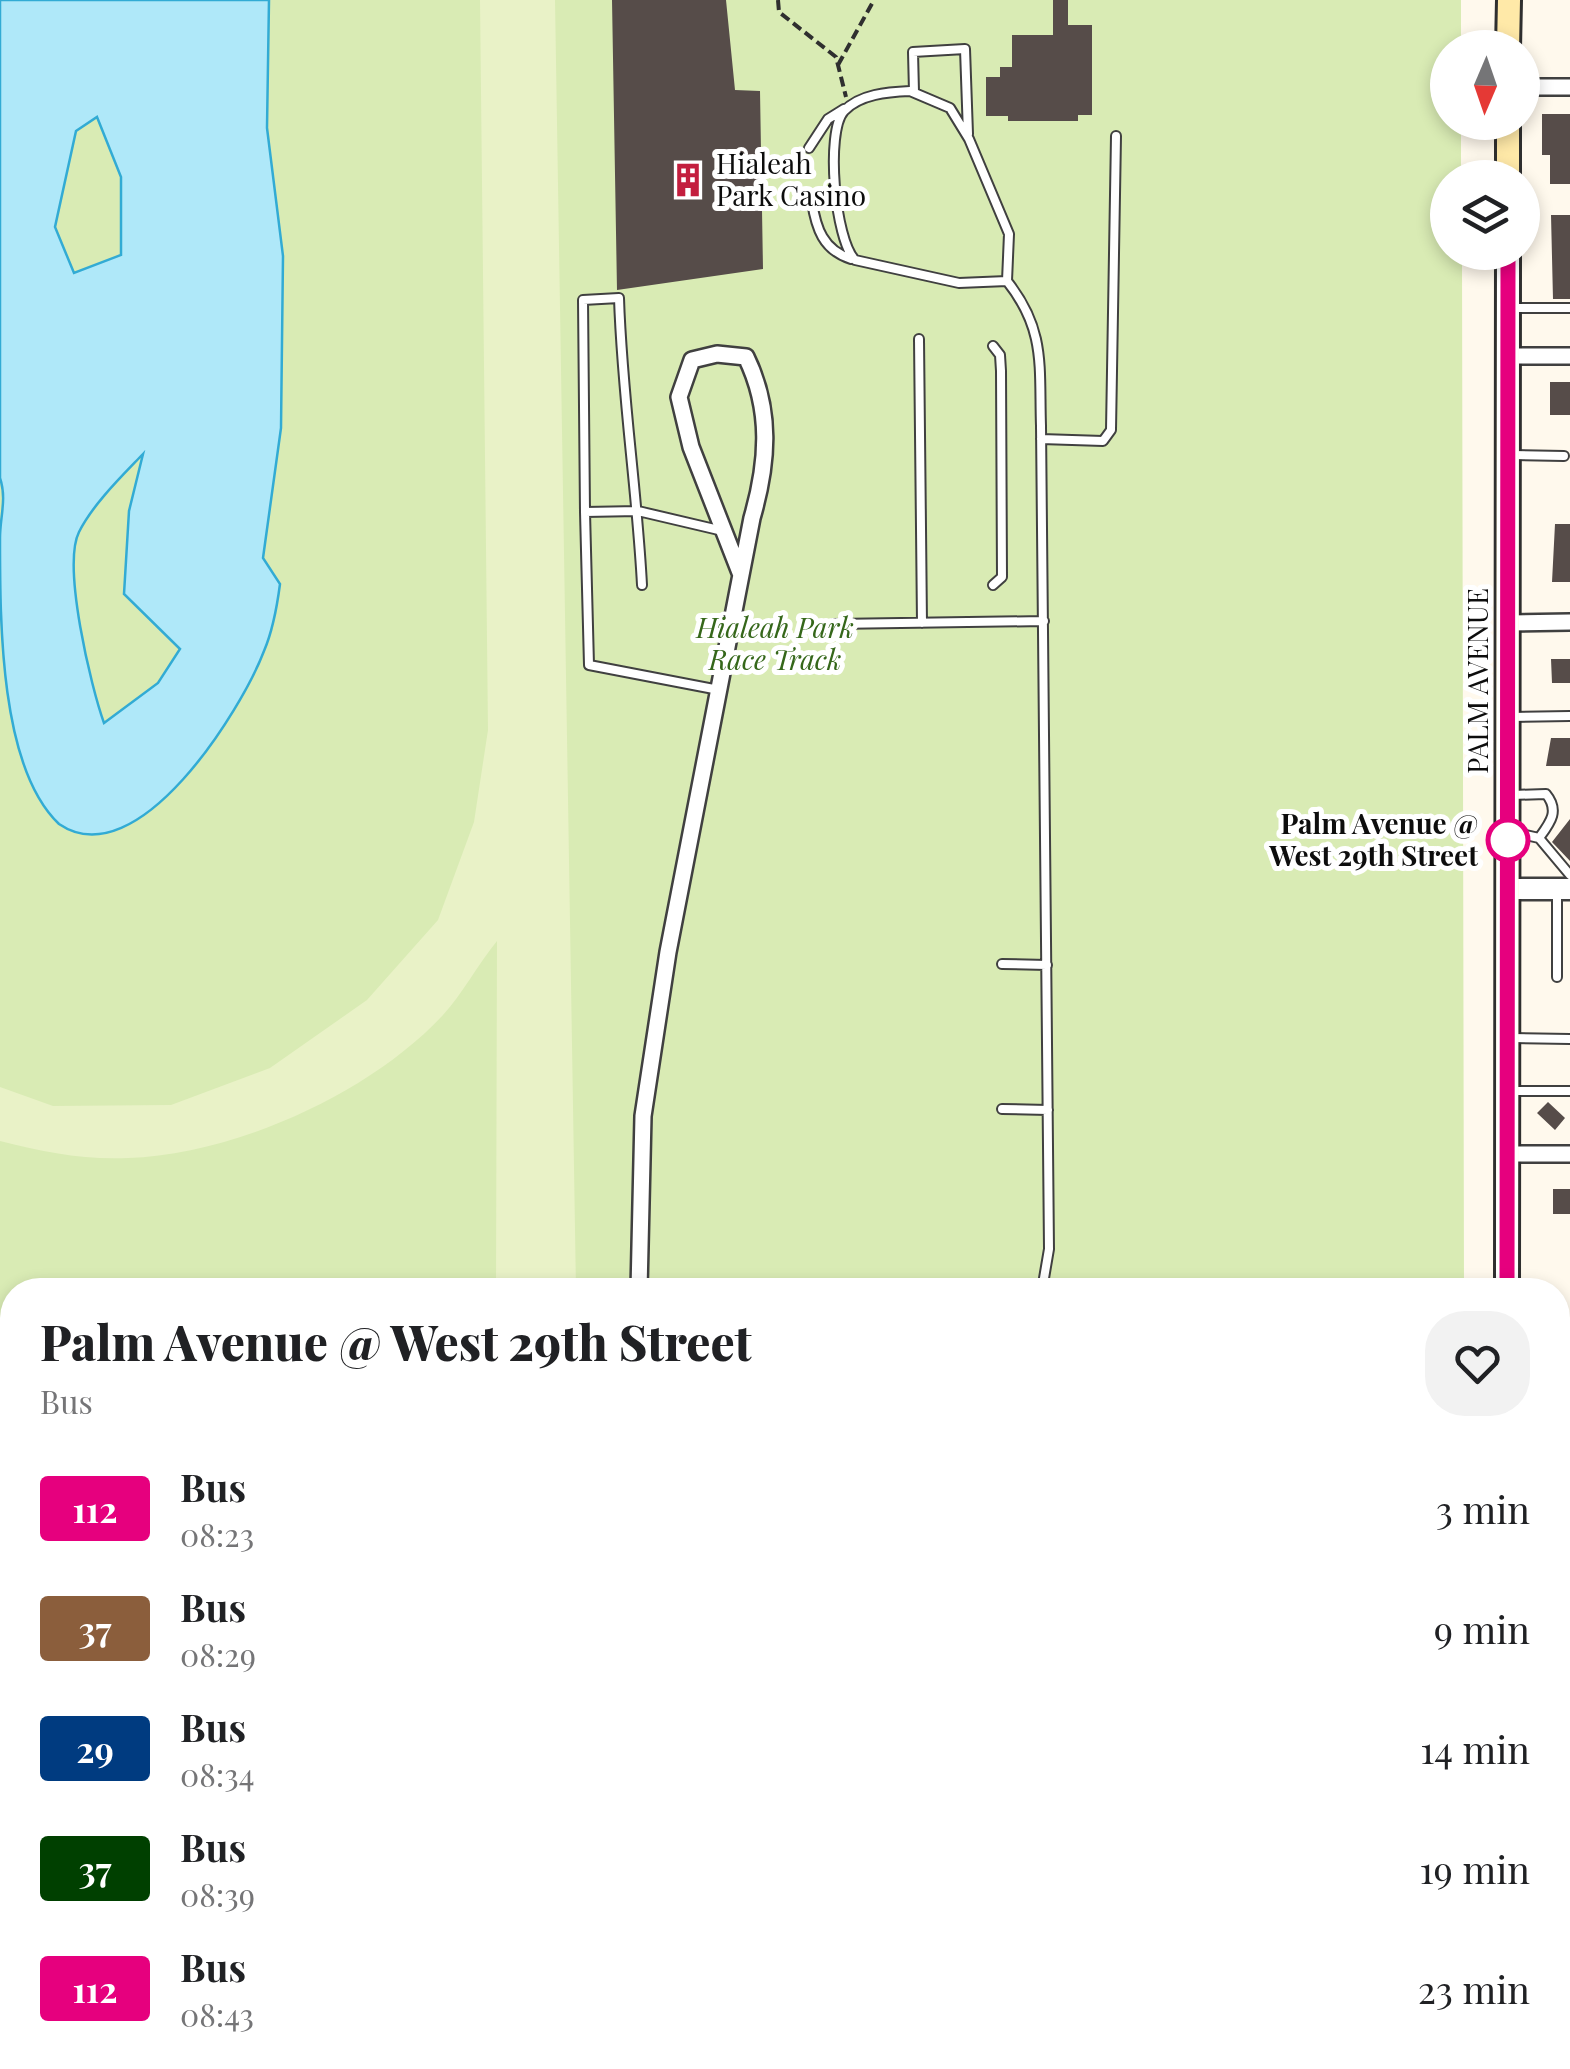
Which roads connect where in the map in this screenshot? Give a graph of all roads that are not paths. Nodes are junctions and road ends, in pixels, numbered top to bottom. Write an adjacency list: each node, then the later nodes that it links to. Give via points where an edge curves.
1 (1508, 0): 2 (main road)
2 (1508, 30)
3 (1540, 87): 4 (street)
4 (1570, 87)
5 (914, 92): 6 (lane, via 882,92); 8 (lane, via 950,108); 8 (lane, via 912,52 965,49)
6 (848, 106): 9 (lane, via 828,119); 11 (lane, via 835,134 838,208 842,238)
7 (1116, 136): 20 (lane, via 1111,430 1103,441)
8 (968, 139): 13 (lane, via 1009,234)
9 (809, 148)
10 (812, 202): 11 (lane, via 817,230 836,254)
11 (855, 260): 13 (lane, via 959,282)
12 (1508, 270): 14 (main road, PALM AVENUE)
13 (1007, 281): 20 (lane, via 1030,310 1038,340)
14 (1508, 308): 15 (lane); 18 (main road, PALM AVENUE)
15 (1570, 308)
16 (919, 339): 32 (lane)
17 (993, 346): 27 (lane, via 1001,371 1002,506 1002,577)
18 (1508, 356): 19 (street); 21 (main road, PALM AVENUE)
19 (1570, 356)
20 (1041, 438): 29 (lane)
21 (1508, 455): 22 (lane); 30 (main road, PALM AVENUE)
22 (1564, 456)
23 (638, 511): 24 (lane); 24 (lane, via 622,388 619,298 583,300); 25 (lane); 28 (lane)
24 (586, 512): 34 (lane, via 589,665)
25 (723, 531): 26 (street); 26 (street, via 679,397 692,360 717,354 746,357 764,418 767,467)
26 (741, 574): 34 (street)
27 (993, 584)
28 (642, 585)
29 (1044, 621): 32 (lane); 43 (lane)
30 (1508, 622): 31 (street); 35 (main road, PALM AVENUE)
31 (1570, 622)
32 (922, 623): 33 (lane)
33 (834, 624)
34 (718, 690): 53 (street, via 643,1116)
35 (1508, 716): 36 (lane); 37 (main road, PALM AVENUE)
36 (1570, 716)
37 (1508, 795): 38 (main road, PALM AVENUE); 39 (lane, via 1546,794 1553,803 1554,818)
38 (1508, 830): 39 (lane); 41 (main road, PALM AVENUE)
39 (1539, 838): 40 (lane)
40 (1566, 884): 41 (street); 44 (lane)
41 (1508, 889): 45 (main road, PALM AVENUE)
42 (1002, 964): 43 (lane)
43 (1046, 965): 50 (lane)
44 (1557, 978)
45 (1508, 1038): 46 (lane); 47 (main road, PALM AVENUE)
46 (1570, 1039)
47 (1508, 1090): 48 (lane); 51 (main road, PALM AVENUE)
48 (1570, 1091)
49 (1002, 1109): 50 (lane)
50 (1048, 1110): 54 (lane, via 1050,1249)
51 (1507, 1154): 52 (street); 55 (main road, PALM AVENUE)
52 (1570, 1154)
53 (639, 1278)
54 (1044, 1278)
55 (1507, 1278)

